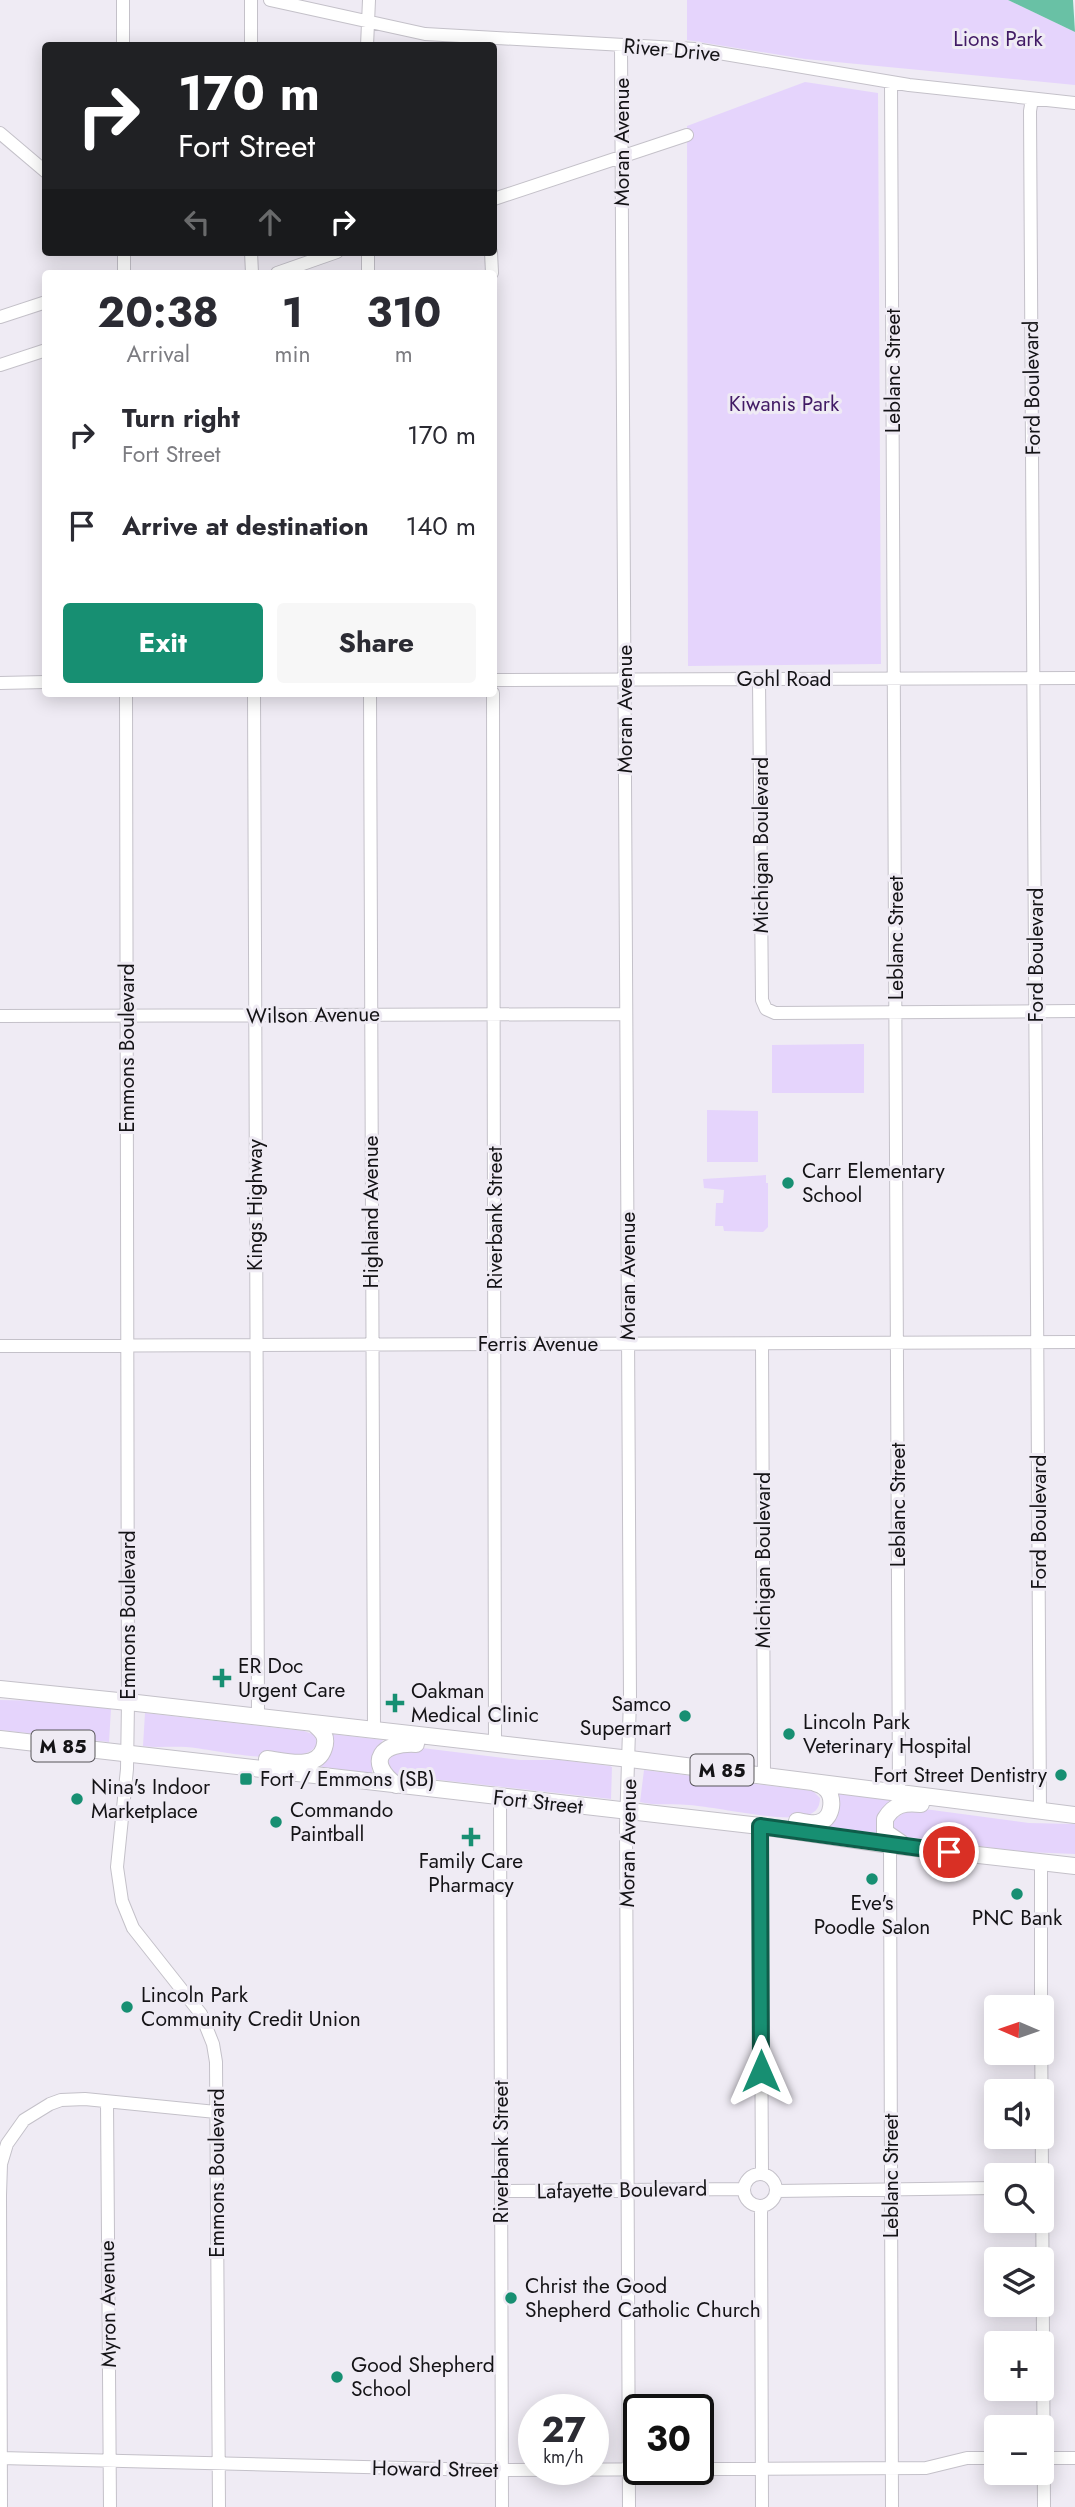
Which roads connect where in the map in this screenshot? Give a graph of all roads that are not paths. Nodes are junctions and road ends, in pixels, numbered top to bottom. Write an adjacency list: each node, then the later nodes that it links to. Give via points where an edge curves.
1 (123, 0): 7 (street)
2 (251, 0): 8 (street)
3 (270, 0): 5 (street, River Drive)
4 (369, 0): 5 (street)
5 (368, 21): 6 (street, River Drive, via 425,34); 9 (street)
6 (491, 41): 10 (street, River Drive)
7 (122, 42)
8 (251, 42)
9 (367, 42)
10 (621, 45): 11 (street, River Drive, via 695,50); 16 (street, Moran Avenue)
11 (891, 82): 12 (street, River Drive); 27 (street, Leblanc Street)
12 (1032, 99): 13 (street, River Drive); 25 (street, Ford Boulevard)
13 (1075, 103)
14 (0, 133): 17 (street)
15 (687, 135): 16 (street)
16 (622, 157): 18 (street); 29 (street, Moran Avenue)
17 (42, 169)
18 (497, 198)
19 (326, 256): 20 (street)
20 (286, 270)
21 (42, 303): 22 (street)
22 (0, 317)
23 (42, 350): 24 (street)
24 (0, 365)
25 (1035, 678): 26 (street, Gohl Road); 27 (street, Gohl Road); 37 (street, Ford Boulevard)
26 (1075, 678)
27 (895, 679): 30 (street, Gohl Road); 39 (street, Leblanc Street)
28 (497, 680): 29 (street, Gohl Road)
29 (625, 680): 30 (street, Gohl Road); 43 (street, Moran Avenue)
30 (759, 680): 39 (street, Michigan Boulevard, via 762,1000 766,1009 775,1013)
31 (42, 682): 32 (street)
32 (0, 683)
33 (126, 697): 41 (street, Emmons Boulevard)
34 (254, 697): 44 (street, Kings Highway)
35 (370, 697): 42 (street, Highland Avenue)
36 (493, 697): 40 (street, Riverbank Street)
37 (1036, 1011): 38 (street); 39 (street); 46 (street, Ford Boulevard)
38 (1075, 1011)
39 (896, 1012): 50 (street, Leblanc Street)
40 (495, 1013): 42 (street, Wilson Avenue); 43 (street, Wilson Avenue); 52 (street, Riverbank Street)
41 (127, 1014): 44 (street, Wilson Avenue); 45 (street, Wilson Avenue); 54 (street, Emmons Boulevard)
42 (371, 1014): 44 (street, Wilson Avenue); 51 (street, Highland Avenue)
43 (626, 1014): 48 (street, Moran Avenue)
44 (255, 1015): 55 (street, Kings Highway)
45 (0, 1016)
46 (1037, 1341): 47 (street, Ferris Avenue); 50 (street, Ferris Avenue); 72 (street, Ford Boulevard)
47 (1075, 1342)
48 (628, 1344): 49 (street, Ferris Avenue); 52 (street, Ferris Avenue); 64 (street, Moran Avenue)
49 (762, 1344): 50 (street, Ferris Avenue); 66 (street, Michigan Boulevard)
50 (898, 1344): 69 (street, Leblanc Street)
51 (371, 1345): 52 (street, Ferris Avenue); 55 (street, Ferris Avenue); 60 (street, Highland Avenue)
52 (496, 1345): 62 (street, Riverbank Street)
53 (0, 1346): 54 (street, Ferris Avenue)
54 (128, 1346): 55 (street, Ferris Avenue); 57 (street, Emmons Boulevard)
55 (256, 1346): 58 (street, Kings Highway)
56 (2, 1691): 57 (main road, M 85)
57 (128, 1702): 58 (main road, M 85); 63 (street, Emmons Boulevard)
58 (258, 1717): 59 (main road, M 85)
59 (314, 1724): 60 (main road, M 85); 65 (main road, via 326,1744 314,1760 212,1754)
60 (374, 1731): 62 (main road, M 85)
61 (0, 1739): 63 (main road, Fort Street / M 85)
62 (504, 1745): 64 (main road, M 85); 67 (main road, via 491,1751 394,1744 381,1758)
63 (127, 1753): 65 (main road, Fort Street / M 85); 85 (street, Emmons Boulevard, via 117,1867 121,1901 133,1928 194,2002 207,2026 216,2062)
64 (630, 1759): 66 (main road, M 85); 71 (street, Moran Avenue)
65 (188, 1760): 67 (main road, Fort Street / M 85)
66 (764, 1776): 68 (main road, M 85)
67 (387, 1781): 70 (main road, Fort Street / M 85)
68 (813, 1782): 69 (main road, M 85); 73 (main road, via 826,1788 832,1805 826,1818 816,1824 687,1807)
69 (899, 1794): 72 (main road, M 85)
70 (500, 1797): 71 (main road, Fort Street / M 85); 92 (street, Riverbank Street)
71 (626, 1812): 73 (main road, Fort Street / M 85); 90 (street, Moran Avenue)
72 (1040, 1812): 74 (main road, M 85); 77 (main road, via 1029,1818 898,1805 885,1819 885,1832)
73 (649, 1814): 75 (main road, Fort Street / M 85)
74 (1075, 1815)
75 (760, 1826): 76 (main road, Fort Street / M 85); 87 (street)
76 (890, 1845): 77 (main road, Fort Street / M 85); 91 (street, Leblanc Street)
77 (909, 1847): 79 (main road, Fort Street / M 85)
78 (1075, 1857): 79 (main road)
79 (1004, 1858): 80 (main road, Fort Street / M 85)
80 (1041, 1863): 81 (main road, Fort Street / M 85); 82 (street)
81 (1075, 1866)
82 (1041, 1995)
83 (1041, 2065): 86 (street)
84 (107, 2102): 85 (street); 98 (street, via 73,2099 39,2109 14,2131 3,2155); 102 (street, Myron Avenue)
85 (216, 2112): 103 (street, Emmons Boulevard)
86 (1042, 2163)
87 (762, 2174): 88 (street, via 751,2176); 93 (street, via 773,2180)
88 (744, 2189): 90 (street, Lafayette Boulevard); 94 (street, via 746,2199)
89 (984, 2189): 91 (street)
90 (628, 2190): 92 (street, Lafayette Boulevard); 96 (street, Moran Avenue)
91 (891, 2190): 93 (street); 107 (street, Leblanc Street)
92 (501, 2191): 108 (street, Riverbank Street)
93 (776, 2191): 94 (street, via 769,2203)
94 (761, 2206): 106 (street)
95 (1042, 2233): 97 (street)
96 (629, 2394)
97 (1042, 2415)
98 (0, 2458): 102 (street, Howard Street); 111 (street)
99 (984, 2458): 107 (street, Howard Street)
100 (1054, 2458): 101 (street)
101 (1075, 2458)
102 (110, 2462): 103 (street, Howard Street); 112 (street, Myron Avenue)
103 (219, 2465): 108 (street, Howard Street); 113 (street, Emmons Boulevard)
104 (623, 2469): 108 (street, Howard Street)
105 (714, 2469): 106 (street, Howard Street)
106 (762, 2469): 107 (street, Howard Street); 116 (street)
107 (892, 2469): 117 (street, Leblanc Street)
108 (502, 2470): 114 (street, Riverbank Street)
109 (629, 2485): 115 (street, Moran Avenue)
110 (1043, 2485): 118 (street)
111 (1, 2507)
112 (110, 2507)
113 (219, 2507)
114 (502, 2507)
115 (629, 2507)
116 (762, 2507)
117 (892, 2507)
118 (1044, 2507)

